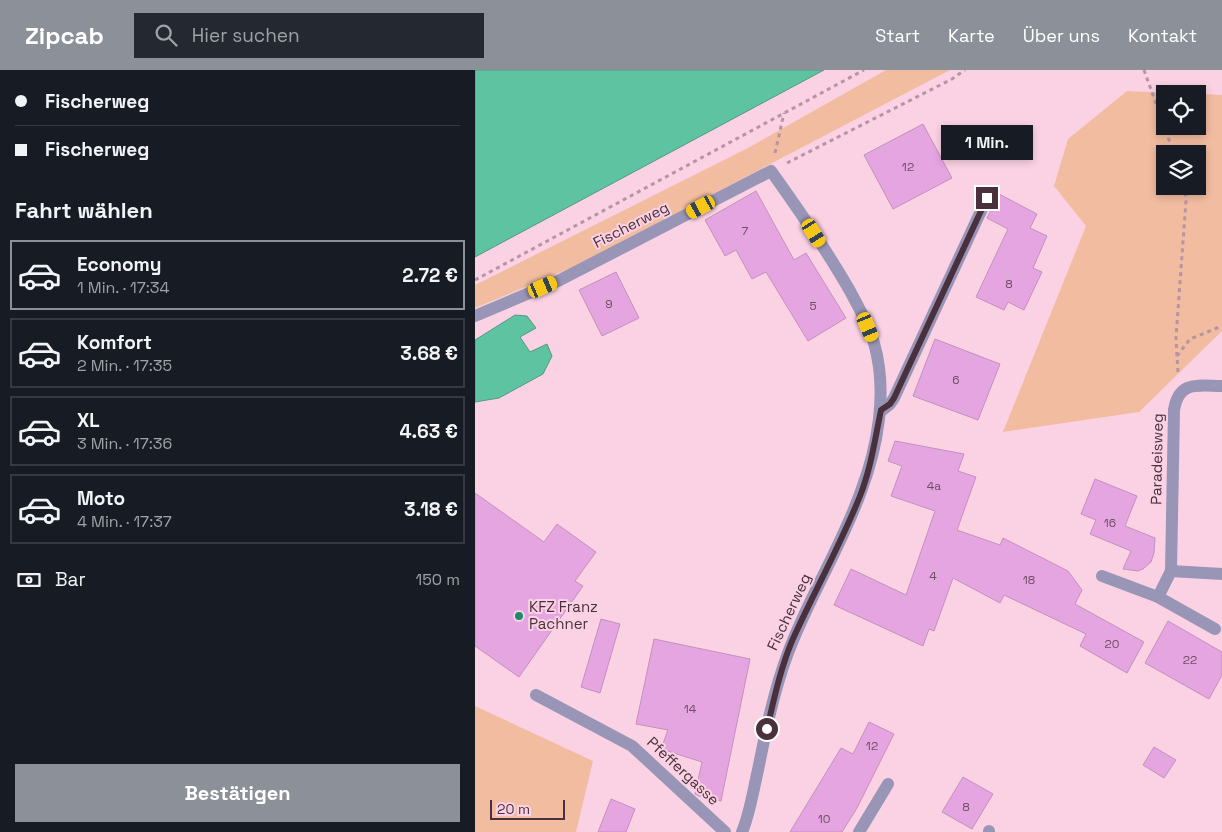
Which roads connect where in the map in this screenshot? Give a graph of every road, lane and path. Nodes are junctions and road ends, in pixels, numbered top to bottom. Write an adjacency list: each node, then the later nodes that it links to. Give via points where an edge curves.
1 (864, 70): 4 (path)
2 (965, 70): 6 (path)
3 (1144, 70): 5 (path)
4 (784, 114): 6 (path); 9 (path)
5 (1171, 145)
6 (771, 171): 10 (street, Fischerweg, via 560,280); 15 (street, Fischerweg, via 815,235 861,312 874,342)
7 (1186, 195): 12 (path)
8 (987, 198): 15 (street, via 894,398)
9 (475, 280)
10 (475, 316)
11 (1222, 326): 12 (path, via 1190,339)
12 (1177, 356): 14 (path)
13 (1222, 386): 14 (street, via 1195,386)
14 (1180, 392): 16 (street, Paradeisweg, via 1174,410)
15 (881, 410): 24 (street, Fischerweg, via 871,462 860,495 779,675)
16 (1171, 571): 17 (street); 19 (street, Paradeisweg)
17 (1222, 574)
18 (1103, 576): 19 (street)
19 (1157, 597): 20 (street)
20 (1215, 629)
21 (537, 695): 23 (street, Pfeffergasse, via 632,746)
22 (888, 784): 25 (street)
23 (725, 832)
24 (741, 832)
25 (859, 832)

